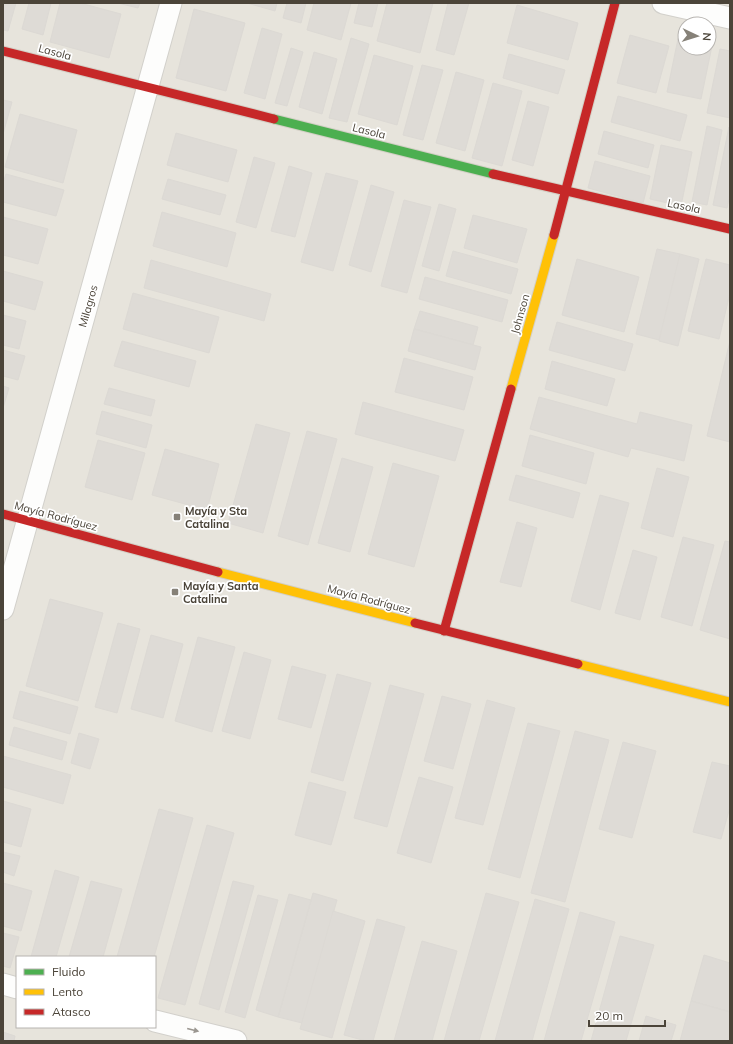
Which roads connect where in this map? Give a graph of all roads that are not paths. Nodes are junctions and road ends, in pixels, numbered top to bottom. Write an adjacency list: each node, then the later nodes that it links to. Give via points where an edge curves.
1 (171, 3): 6 (street, Milagros)
2 (615, 3): 7 (street, Johnson)
3 (663, 3): 4 (street)
4 (730, 18)
5 (3, 51): 6 (street, Lasola)
6 (148, 89): 7 (street, Lasola); 10 (street, Milagros)
7 (566, 192): 8 (street, Lasola); 12 (street, Johnson)
8 (730, 229)
9 (3, 514): 10 (street, Mayía Rodríguez)
10 (28, 521): 11 (street, Milagros); 12 (street, Mayía Rodríguez)
11 (3, 609)
12 (444, 631): 13 (street, Mayía Rodríguez)
13 (730, 702)
14 (3, 984): 15 (street)
15 (16, 988)
16 (156, 1021): 17 (street, one-way to 17)
17 (236, 1041)

